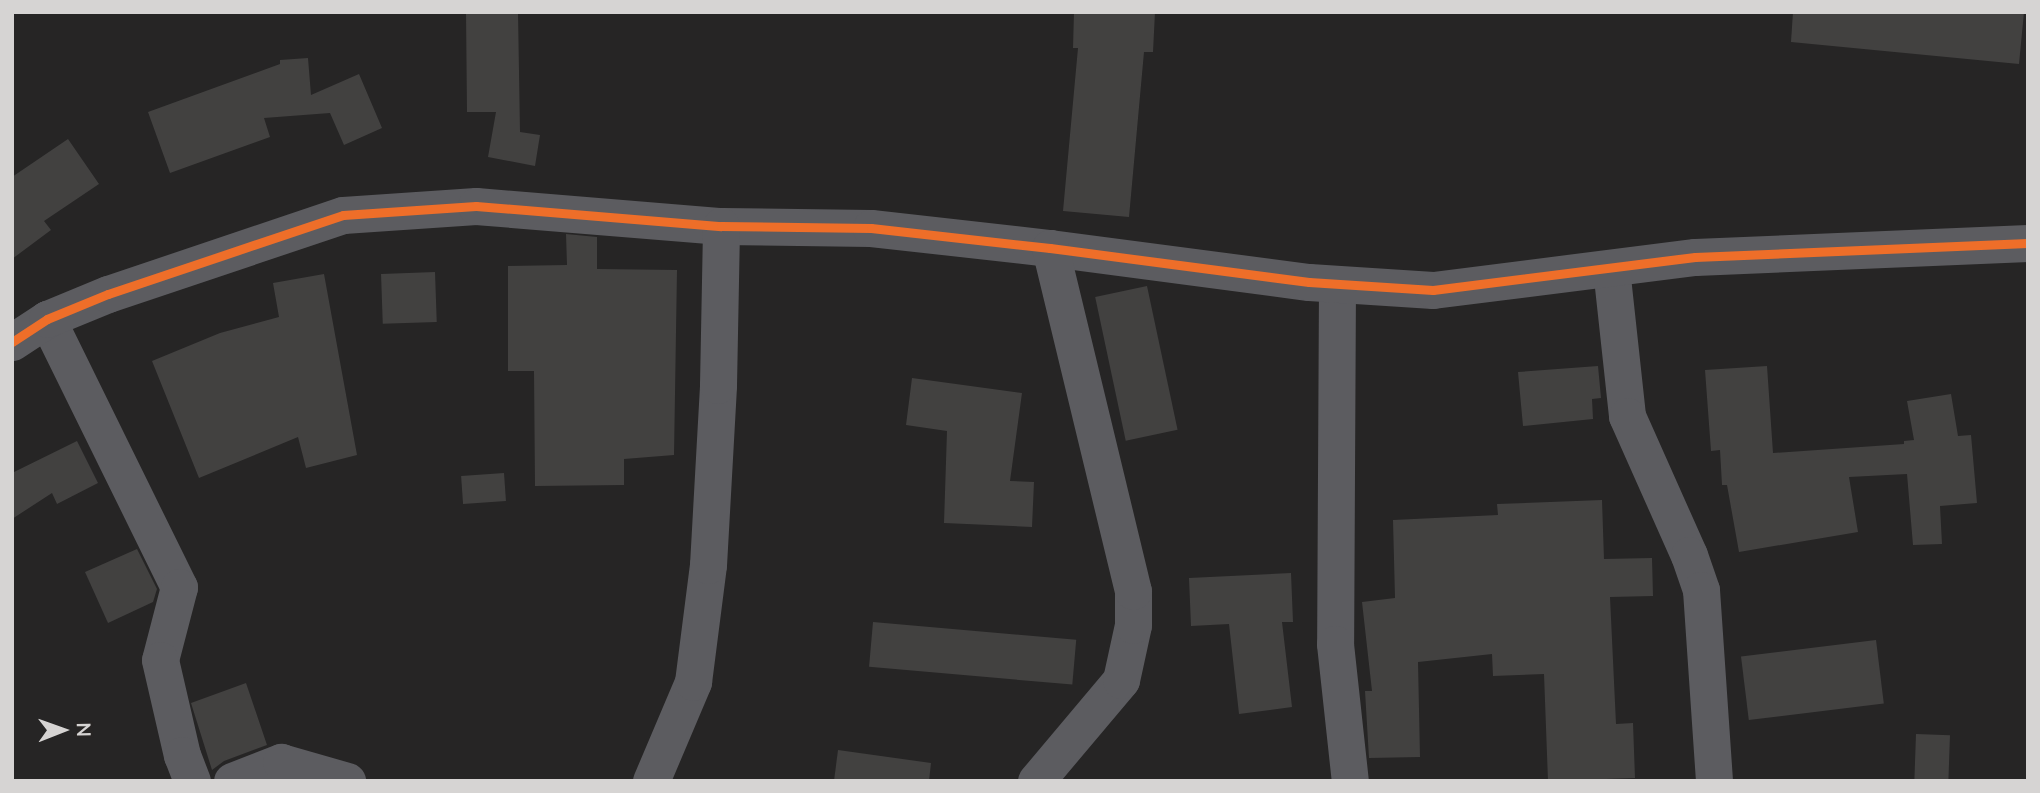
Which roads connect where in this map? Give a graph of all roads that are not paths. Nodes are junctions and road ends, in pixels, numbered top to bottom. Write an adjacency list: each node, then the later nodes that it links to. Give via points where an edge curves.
1 (721, 226): 3 (street, via 871,228); 6 (street, via 476,206 344,215); 11 (street, via 708,565 693,682)
2 (2028, 243): 4 (street, via 1695,257)
3 (1050, 248): 5 (street); 12 (street, via 1133,592 1133,625 1121,680)
4 (1611, 268): 5 (street, via 1433,290); 14 (street, via 1627,416 1701,590)
5 (1337, 284): 13 (street, via 1335,644)
6 (47, 319): 7 (street); 8 (street, via 179,587 160,660)
7 (12, 342)
8 (192, 781)
9 (232, 781): 10 (street, via 281,762)
10 (346, 781)
11 (651, 781)
12 (1036, 781)
13 (1350, 781)
14 (1714, 781)

